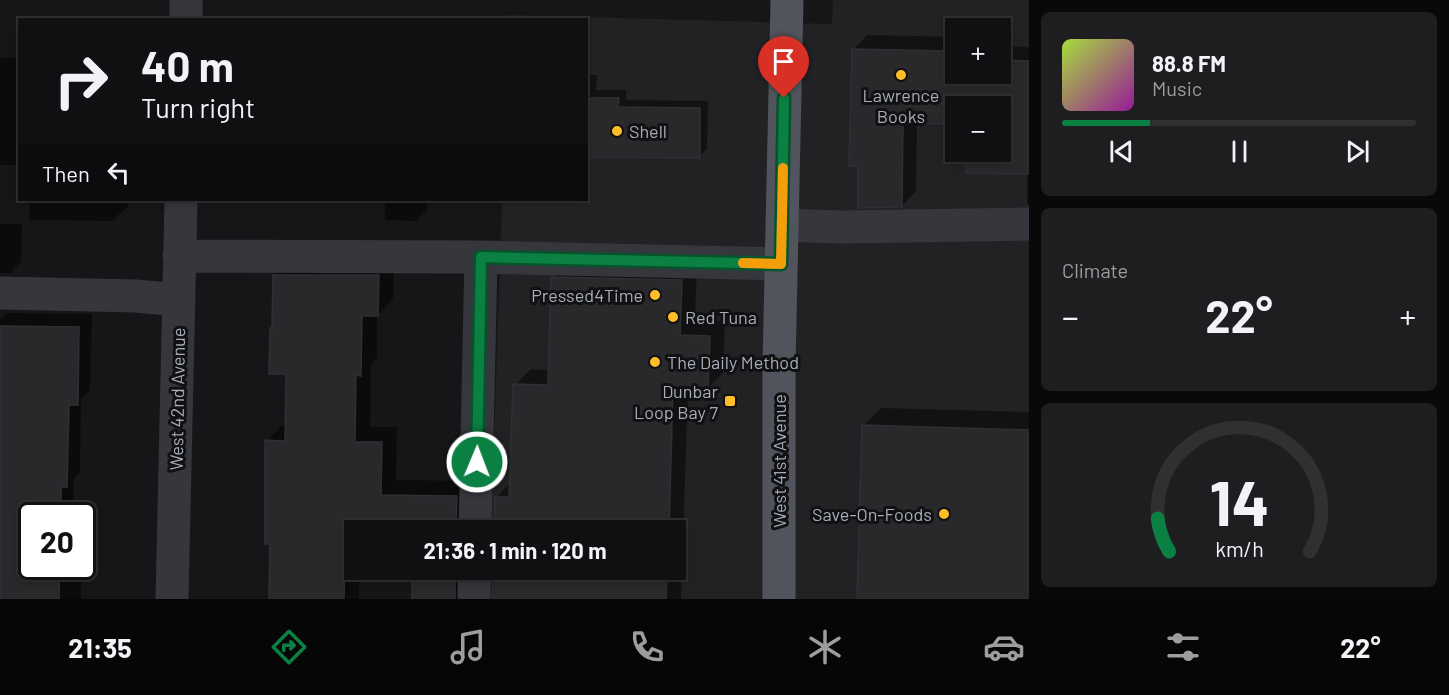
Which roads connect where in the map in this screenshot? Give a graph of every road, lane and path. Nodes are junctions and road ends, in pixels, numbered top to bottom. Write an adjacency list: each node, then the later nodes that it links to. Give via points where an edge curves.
1 (186, 0): 3 (street)
2 (787, 0): 6 (main road, West 41st Avenue)
3 (186, 18)
4 (181, 201): 7 (street, West 42nd Avenue)
5 (1029, 224): 6 (street)
6 (782, 225): 9 (main road, West 41st Avenue)
7 (179, 256): 8 (street); 11 (street, West 42nd Avenue)
8 (481, 257): 9 (street); 12 (street)
9 (781, 264): 16 (main road, West 41st Avenue)
10 (0, 293): 11 (street)
11 (179, 300): 14 (street, West 42nd Avenue)
12 (475, 520)
13 (474, 580): 15 (street)
14 (172, 599)
15 (474, 599)
16 (779, 599)

